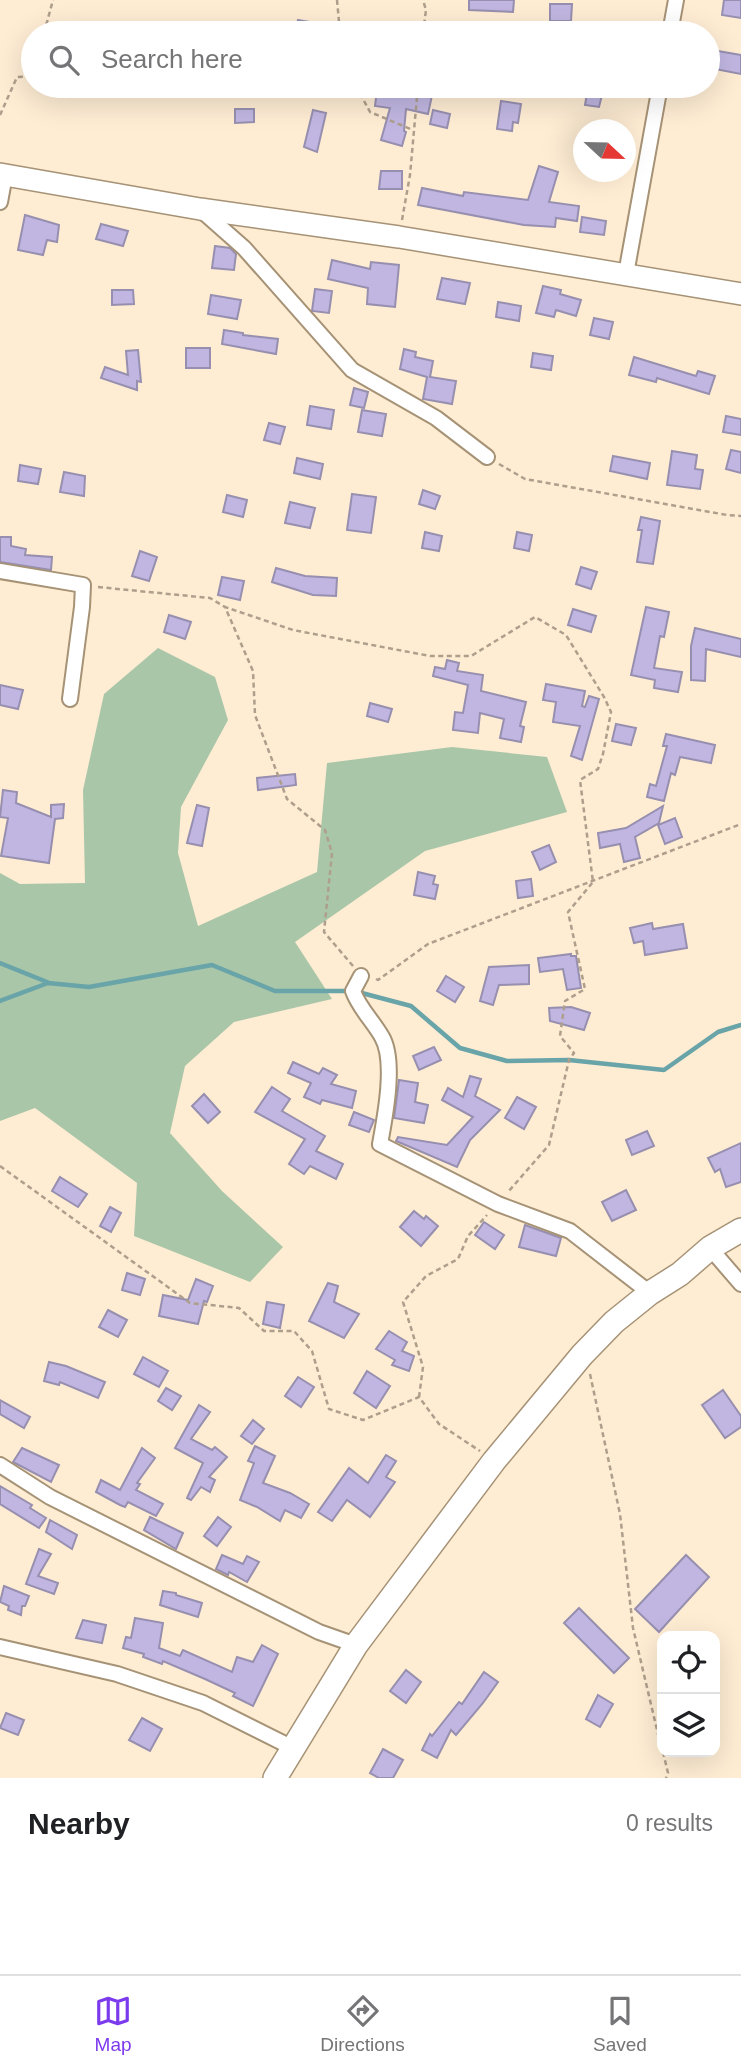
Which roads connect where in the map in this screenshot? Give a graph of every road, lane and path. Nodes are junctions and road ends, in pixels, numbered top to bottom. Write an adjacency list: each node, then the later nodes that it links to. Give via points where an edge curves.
1 (53, 0): 5 (path)
2 (337, 0): 6 (path)
3 (423, 0): 7 (path)
4 (676, 0): 8 (street)
5 (47, 21)
6 (339, 21)
7 (425, 21)
8 (672, 21)
9 (21, 77): 13 (path)
10 (362, 98): 14 (path, via 370,112)
11 (417, 98): 14 (path)
12 (658, 98): 19 (street)
13 (0, 115)
14 (413, 130): 18 (path)
15 (2, 174): 16 (street); 17 (main road)
16 (0, 202)
17 (200, 209): 18 (main road); 21 (street, via 244,248 352,370 436,418)
18 (399, 237): 19 (main road)
19 (626, 274): 20 (main road)
20 (741, 294)
21 (487, 457): 22 (path, via 525,478)
22 (741, 516)
23 (0, 571): 24 (street)
24 (82, 585): 25 (path, via 210,598); 26 (street)
25 (225, 607): 28 (path, via 293,630 430,656 471,656 535,617 566,635 611,712 598,769 580,780); 29 (path, via 253,671 255,715 288,799 326,830 332,853 324,932)
26 (70, 699)
27 (741, 824): 28 (path)
28 (593, 882): 29 (path, via 428,944 378,980); 31 (path, via 568,912 585,989 565,1000 559,1036 574,1053 549,1145)
29 (361, 976): 31 (street, via 353,990 356,1000 383,1039 386,1055 388,1102 380,1144)
30 (0, 1166): 37 (path, via 190,1303 239,1308 264,1331 294,1331 312,1351 329,1409 363,1420)
31 (498, 1204): 35 (street, via 570,1231); 37 (path, via 468,1236 458,1259 426,1276 403,1302 423,1367)
32 (741, 1230): 33 (main road)
33 (710, 1248): 34 (street); 35 (main road)
34 (741, 1284)
35 (650, 1293): 36 (main road)
36 (582, 1355): 38 (main road); 42 (path, via 592,1381 620,1514 633,1628)
37 (419, 1397): 38 (path, via 439,1424)
38 (494, 1461): 40 (main road)
39 (0, 1465): 40 (street, via 50,1497 319,1632)
40 (356, 1645): 43 (main road)
41 (0, 1647): 43 (street, via 117,1674 203,1703)
42 (657, 1730)
43 (293, 1748): 45 (main road)
44 (664, 1757): 46 (path)
45 (275, 1778)
46 (666, 1778)

